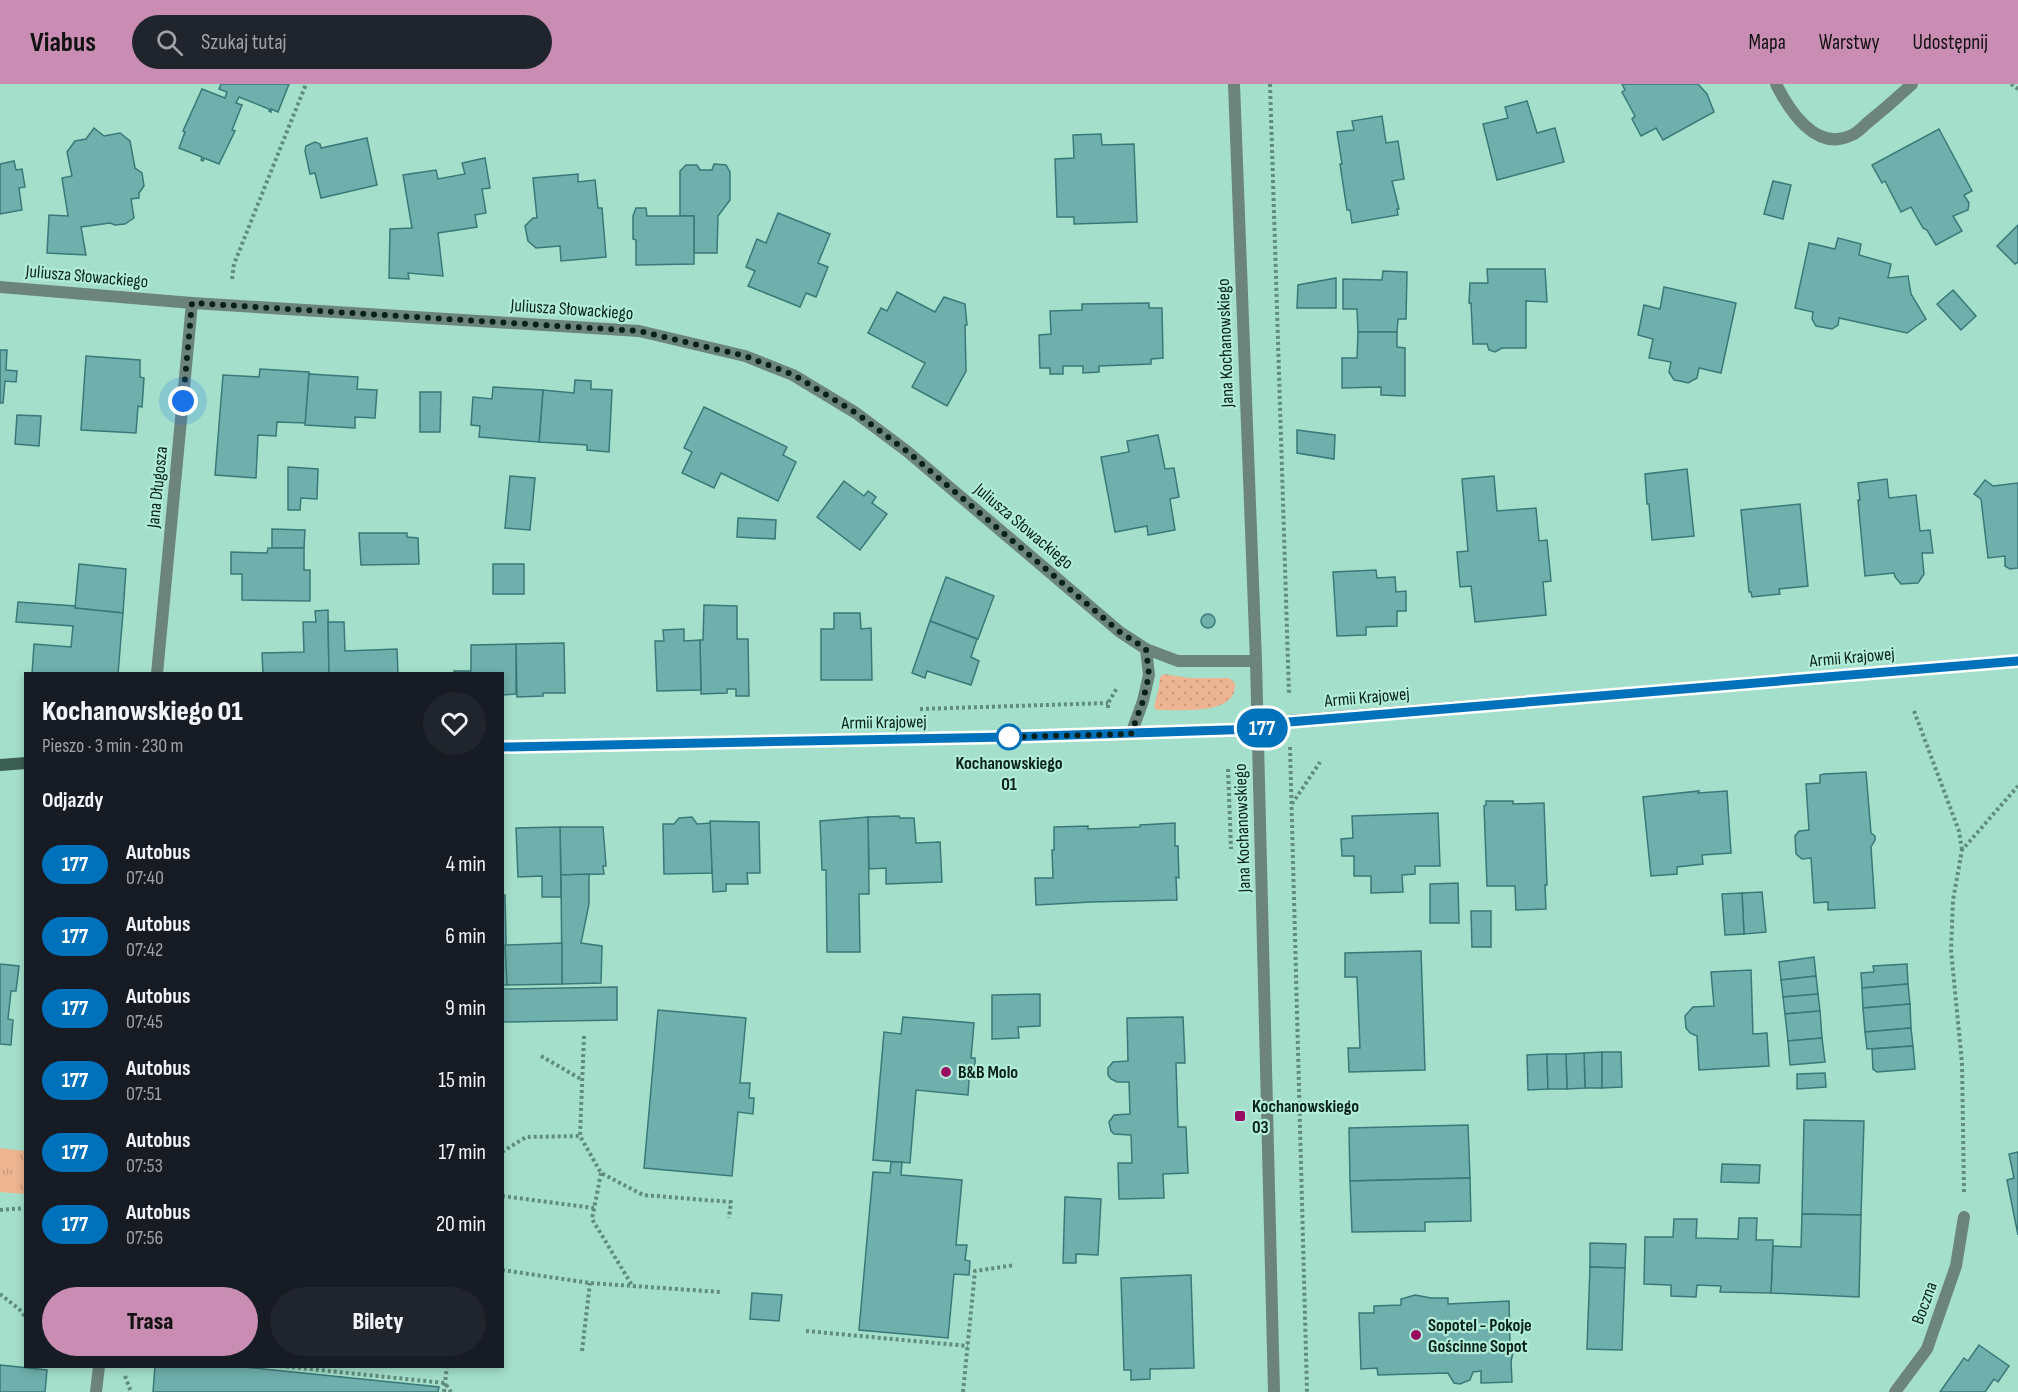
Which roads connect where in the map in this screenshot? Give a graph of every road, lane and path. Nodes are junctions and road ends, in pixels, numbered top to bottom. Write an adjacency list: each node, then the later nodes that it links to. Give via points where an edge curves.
1 (306, 84): 8 (path)
2 (1234, 84): 13 (street, Jana Kochanowskiego)
3 (1270, 84): 18 (path)
4 (1776, 84): 5 (street, via 1801,123 1823,137 1838,140 1852,135)
5 (1912, 84)
6 (2012, 84): 7 (path)
7 (2018, 89)
8 (234, 264)
9 (0, 287): 10 (street, Juliusza Słowackiego)
10 (192, 303): 11 (street, Juliusza Słowackiego, via 639,331 745,356 794,375 856,413 908,452 1120,632); 14 (street, Jana Długosza)
11 (1146, 649): 13 (street, Juliusza Słowackiego, via 1178,661); 20 (street, via 1149,675)
12 (2018, 661): 18 (street, Armii Krajowej)
13 (1256, 662): 19 (street, Jana Kochanowskiego)
14 (157, 672)
15 (1119, 685): 16 (path)
16 (1108, 703)
17 (1914, 711): 27 (path, via 1959,831)
18 (1289, 722): 19 (street, Armii Krajowej); 26 (path)
19 (1257, 729): 20 (street, Armii Krajowej); 58 (street, Jana Kochanowskiego)
20 (1131, 734): 21 (street, Armii Krajowej)
21 (504, 747)
22 (1320, 762): 26 (path)
23 (24, 763): 24 (street)
24 (0, 765)
25 (2018, 786): 27 (path)
26 (1292, 805): 59 (path)
27 (1962, 850): 38 (path, via 1953,900 1951,950 1962,1063)
28 (584, 1036): 30 (path)
29 (541, 1056): 30 (path)
30 (581, 1079): 31 (path)
31 (580, 1136): 32 (path, via 526,1137); 33 (path)
32 (504, 1151)
33 (601, 1173): 36 (path); 39 (path, via 643,1195 731,1202)
34 (504, 1196): 36 (path)
35 (24, 1208): 37 (path)
36 (594, 1208): 43 (path, via 592,1219)
37 (0, 1210)
38 (1964, 1217): 60 (street, Boczna, via 1956,1266 1927,1349)
39 (729, 1218)
40 (1016, 1265): 48 (path, via 975,1271)
41 (504, 1269): 42 (path)
42 (590, 1283): 43 (path); 49 (path)
43 (633, 1287): 44 (path)
44 (720, 1292)
45 (0, 1294): 46 (path)
46 (24, 1315)
47 (806, 1331): 48 (path)
48 (968, 1346): 57 (path)
49 (582, 1351)
50 (99, 1368): 54 (street)
51 (299, 1368): 53 (path)
52 (447, 1368): 53 (path)
53 (445, 1383): 55 (path); 56 (path)
54 (96, 1392)
55 (444, 1392)
56 (451, 1392)
57 (963, 1392)
58 (1274, 1392)
59 (1307, 1392)
60 (1895, 1392)

